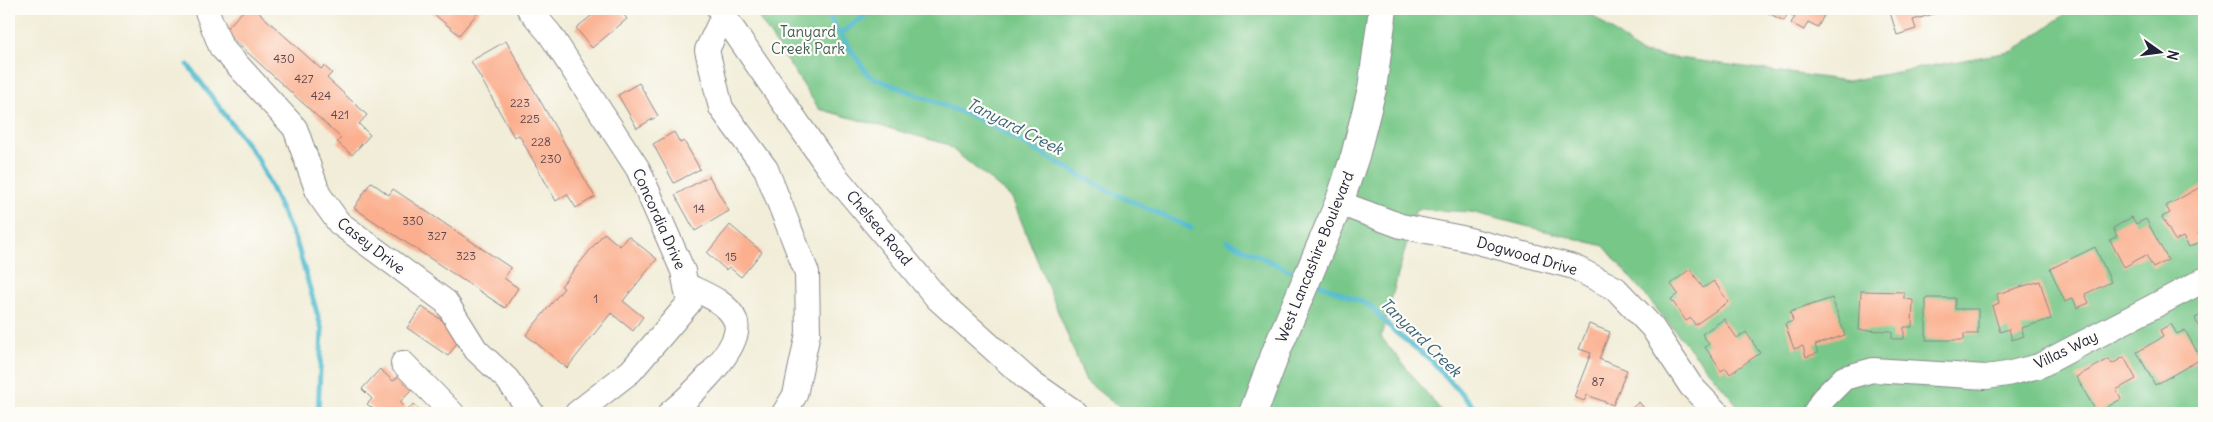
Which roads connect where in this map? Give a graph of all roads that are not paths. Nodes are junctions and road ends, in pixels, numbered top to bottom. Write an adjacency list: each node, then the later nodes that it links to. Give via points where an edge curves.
1 (206, 9): 11 (street, Casey Drive, via 222,47 295,128 319,195 339,223 446,302 476,350 507,379)
2 (529, 9): 7 (street, Concordia Drive, via 550,34 638,168 683,271)
3 (1383, 9): 5 (main road, West Lancashire Boulevard, via 1372,89 1355,156)
4 (721, 12): 9 (street, via 706,50 721,108 766,168 807,273 808,333); 14 (street, Chelsea Road, via 828,167 937,298 1027,379)
5 (1335, 213): 15 (main road, West Lancashire Boulevard); 16 (street, Dogwood Drive, via 1462,238 1574,267 1616,289 1652,327 1691,386)
6 (2204, 280): 17 (street, Villas Way, via 2039,366 1986,378 1873,370 1844,378 1823,399)
7 (686, 285): 12 (street, Concordia Drive, via 689,304 631,371); 13 (street, via 729,310 736,320 737,330 725,356 692,395)
8 (403, 362): 10 (street)
9 (795, 407)
10 (452, 413)
11 (532, 413)
12 (577, 413)
13 (670, 413)
14 (1076, 413)
15 (1253, 413)
16 (1717, 413)
17 (1815, 413)

